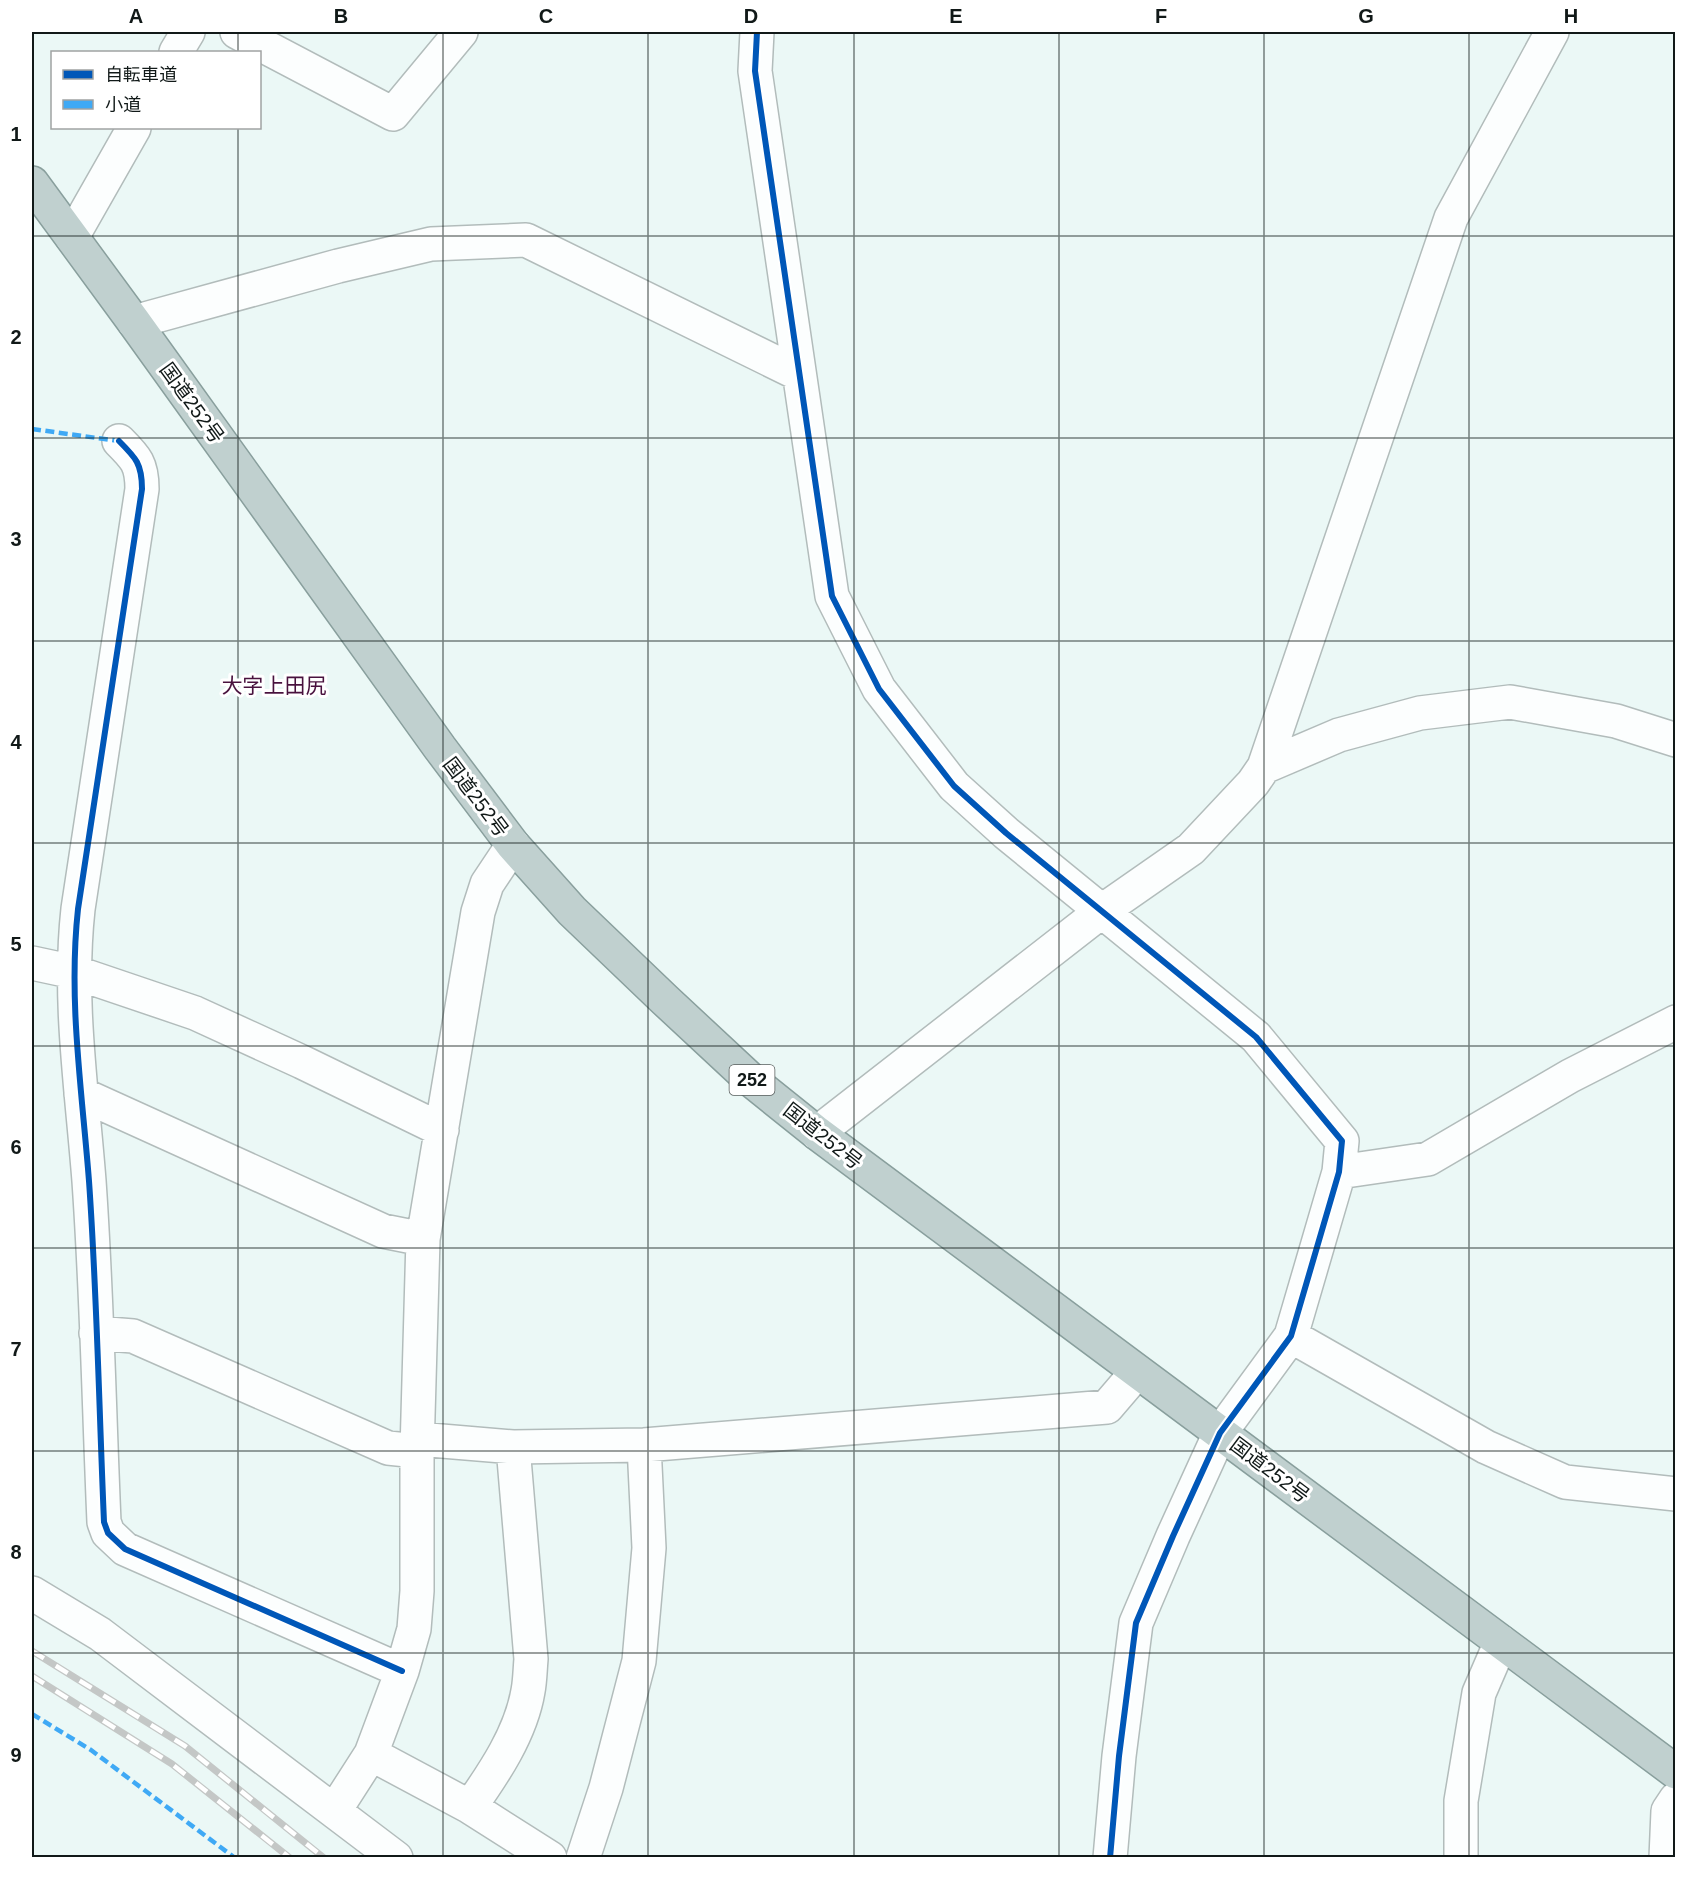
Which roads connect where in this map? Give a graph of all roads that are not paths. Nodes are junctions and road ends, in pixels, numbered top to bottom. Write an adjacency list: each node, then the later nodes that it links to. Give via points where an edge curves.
1 (188, 32): 6 (street)
2 (237, 32): 3 (street, via 393,114)
3 (460, 32)
4 (757, 32): 11 (street, via 755,71)
5 (1552, 32): 14 (street, via 1450,218)
6 (177, 51)
7 (133, 129): 9 (street)
8 (32, 183): 9 (highway, 国道252号 / 252)
9 (72, 237): 10 (highway, 国道252号 / 252)
10 (134, 322): 11 (street, via 431,244 526,240); 15 (highway, 国道252号 / 252)
11 (799, 374): 16 (street, via 832,596 879,688 954,786)
12 (119, 441): 18 (street, via 135,456 142,471 142,489 78,909)
13 (1676, 740): 14 (street, via 1616,721 1510,702 1420,713 1339,735)
14 (1264, 767): 16 (street, via 1191,849)
15 (513, 845): 21 (street, via 487,884 478,912); 22 (highway, 国道252号 / 252, via 572,911 664,1000 751,1080)
16 (1102, 911): 22 (street); 23 (street, via 1257,1037 1342,1141)
17 (32, 963): 18 (street)
18 (74, 972): 20 (street); 21 (street, via 195,1013)
19 (1676, 1022): 23 (street, via 1570,1076 1428,1159)
20 (81, 1094): 24 (street, via 382,1231); 25 (street)
21 (442, 1130): 24 (street)
22 (817, 1133): 27 (highway, 国道252号 / 252)
23 (1339, 1172): 26 (street)
24 (423, 1239): 29 (street)
25 (96, 1333): 29 (street, via 133,1336 388,1448); 35 (street, via 104,1522 115,1541 125,1549)
26 (1291, 1336): 28 (street); 32 (street, via 1486,1447 1565,1482)
27 (1137, 1372): 28 (highway, 国道252号 / 252); 30 (street, via 1107,1407)
28 (1220, 1433): 34 (highway, 国道252号 / 252); 44 (street, via 1136,1623)
29 (418, 1445): 31 (street); 35 (street, via 417,1591 414,1629)
30 (644, 1445): 31 (street); 43 (street, via 649,1548 639,1661 606,1788)
31 (513, 1447): 39 (street, via 531,1659 528,1692 520,1722)
32 (1676, 1494)
33 (32, 1593): 40 (street, via 100,1634)
34 (1501, 1642): 37 (highway, 国道252号 / 252); 45 (street, via 1479,1693 1461,1801)
35 (402, 1671): 36 (street)
36 (371, 1754): 39 (street); 40 (street)
37 (1676, 1772)
38 (1676, 1799): 46 (street, via 1668,1811)
39 (471, 1807): 42 (street)
40 (335, 1810): 41 (street)
41 (396, 1857)
42 (550, 1857)
43 (583, 1857)
44 (1110, 1857)
45 (1461, 1857)
46 (1666, 1857)

